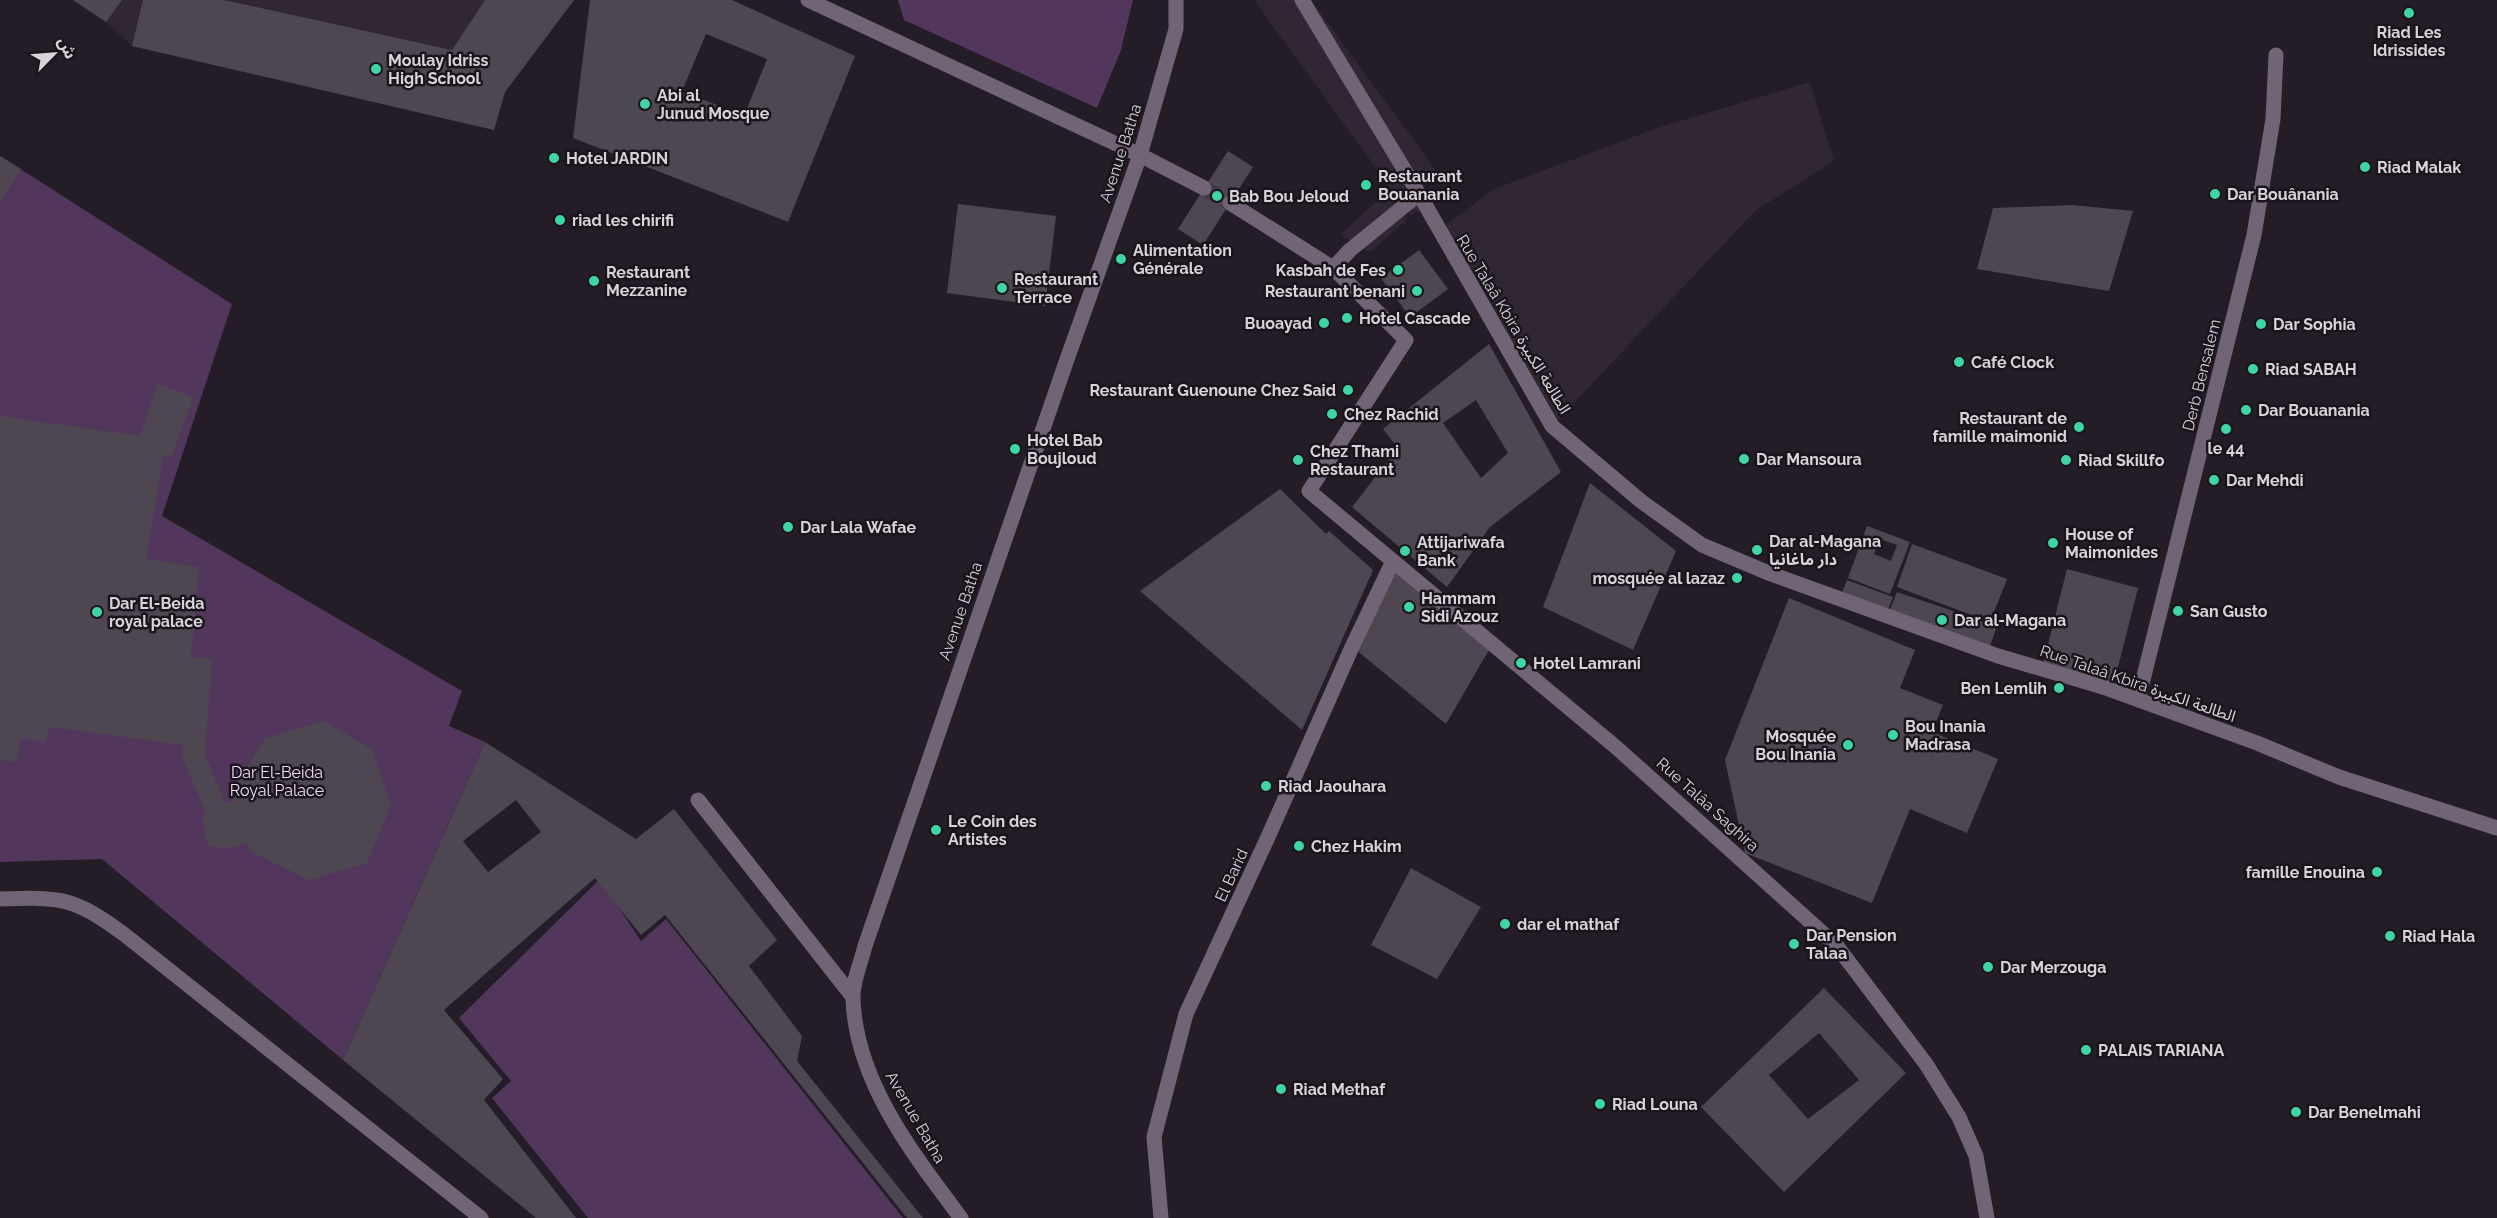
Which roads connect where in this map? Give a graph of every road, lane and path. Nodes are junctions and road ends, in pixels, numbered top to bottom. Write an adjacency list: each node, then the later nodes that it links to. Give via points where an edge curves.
1 (808, 0): 5 (street)
2 (1176, 0): 5 (street, Avenue Batha, via 1176,29)
3 (1302, 0): 7 (street, Rue Talaâ Kbira الطالعة الكبيرة)
4 (2276, 55): 11 (street, Derb Bensalem, via 2273,119 2254,235)
5 (1140, 155): 6 (street); 15 (street, Avenue Batha, via 865,946)
6 (1204, 188)
7 (1419, 194): 9 (street); 11 (street, Rue Talaâ Kbira الطالعة الكبيرة, via 1552,426 1642,502 1702,545 1770,574 1998,656)
8 (1230, 203): 9 (street)
9 (1333, 268): 10 (street, Rue Talâa Saghira, via 1406,340 1309,491)
10 (1393, 561): 18 (street, El Barid, via 1186,1014 1154,1137); 19 (street, Rue Talâa Saghira, via 1668,792 1836,945 1926,1064 1959,1117 1976,1156)
11 (2138, 700): 13 (street, Rue Talaâ Kbira الطالعة الكبيرة, via 2409,802)
12 (698, 800): 15 (street)
13 (2497, 828)
14 (0, 899): 16 (street, via 64,900 93,912)
15 (853, 997): 17 (street, Avenue Batha, via 859,1044 877,1091 920,1163)
16 (480, 1218)
17 (961, 1218)
18 (1161, 1218)
19 (1987, 1218)

